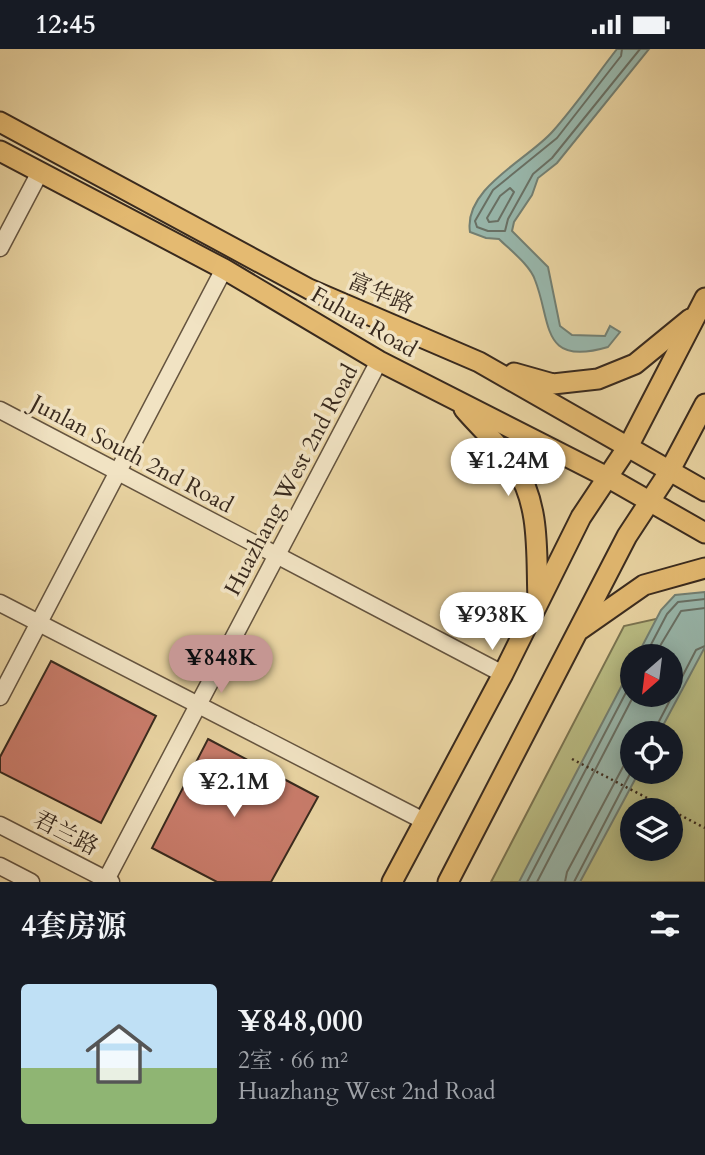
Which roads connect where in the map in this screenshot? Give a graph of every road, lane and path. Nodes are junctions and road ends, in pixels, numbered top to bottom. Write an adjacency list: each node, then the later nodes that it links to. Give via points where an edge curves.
1 (0, 122): 8 (main road, 富华路, via 309,289)
2 (0, 151): 3 (main road, Fuhua Road)
3 (40, 172): 4 (street); 5 (main road, Fuhua Road)
4 (0, 248)
5 (224, 269): 7 (main road, Fuhua Road); 13 (street)
6 (701, 306): 8 (main road, via 635,364 598,379 553,384); 12 (main road)
7 (379, 361): 9 (main road, Fuhua Road); 19 (street, Huazhang West 2nd Road)
8 (479, 362): 12 (main road, 富华路)
9 (456, 400): 15 (main road, Fuhua Road); 22 (main road, via 515,467 529,495)
10 (705, 404): 14 (main road)
11 (0, 410): 13 (street, Junlan South 2nd Road)
12 (629, 445): 14 (main road, 富华路); 15 (main road)
13 (118, 472): 19 (street, Junlan South 2nd Road); 23 (street)
14 (669, 472): 16 (main road, 富华路); 17 (main road)
15 (607, 477): 17 (main road, Fuhua Road); 22 (main road, via 581,517)
16 (705, 491)
17 (649, 503): 18 (main road, Fuhua Road); 24 (main road)
18 (705, 533)
19 (277, 555): 25 (street, Junlan South 2nd Road); 27 (street, Huazhang West 2nd Road)
20 (705, 569): 24 (main road, via 644,585)
21 (0, 603): 23 (street)
22 (539, 604): 25 (main road)
23 (39, 623): 26 (street); 27 (street)
24 (577, 631): 36 (main road)
25 (503, 674): 29 (main road)
26 (0, 698)
27 (198, 705): 29 (street); 33 (street, Huazhang West 2nd Road)
28 (572, 759): 31 (path)
29 (424, 821): 35 (main road)
30 (0, 825): 33 (street, 君兰路)
31 (705, 828)
32 (0, 866): 34 (street)
33 (108, 881)
34 (31, 882)
35 (392, 882)
36 (449, 882)

